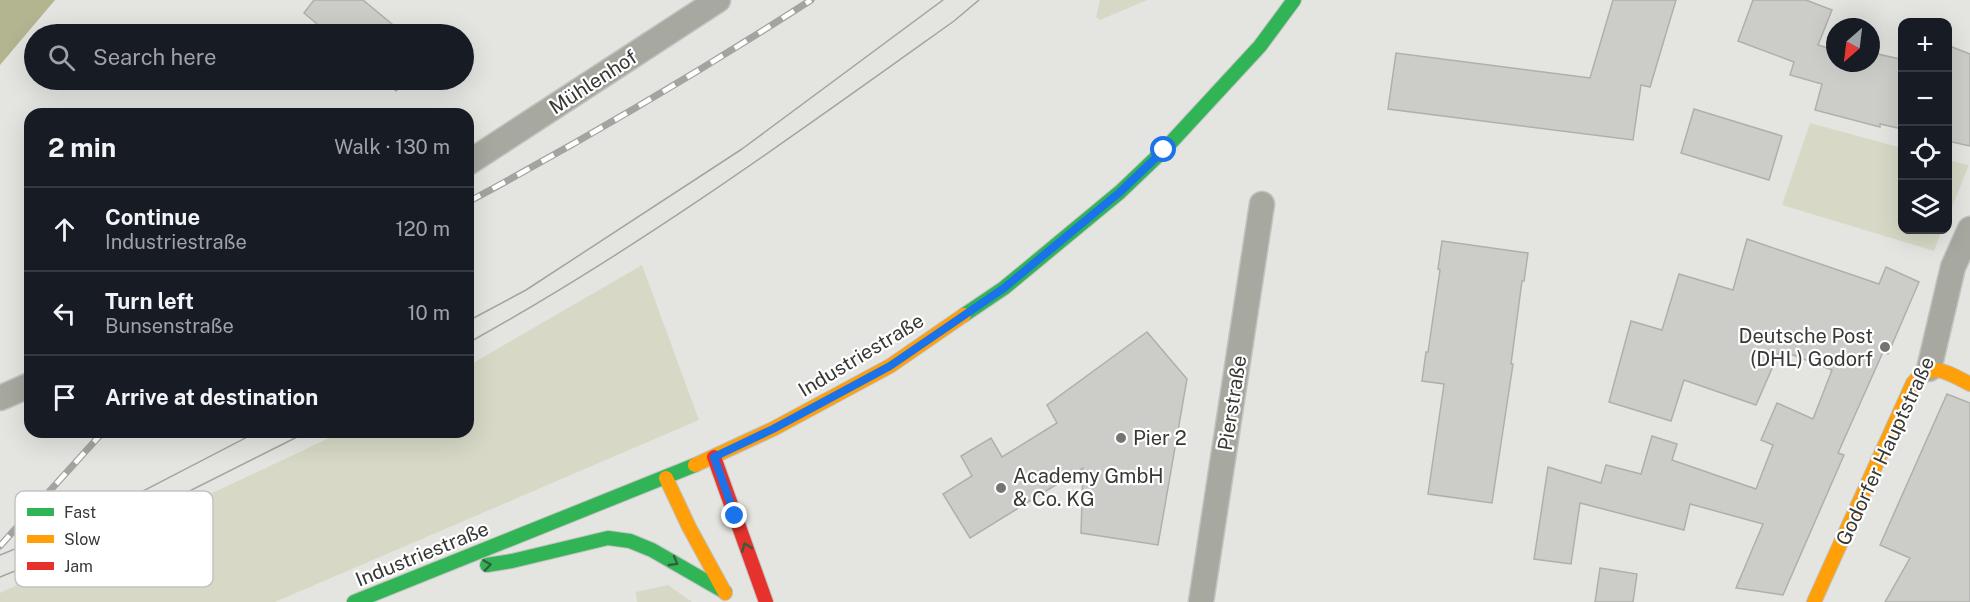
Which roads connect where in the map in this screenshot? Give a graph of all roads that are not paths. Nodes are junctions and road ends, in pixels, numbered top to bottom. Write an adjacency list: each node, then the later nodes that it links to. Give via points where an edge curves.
1 (718, 0): 3 (street, Mühlenhof)
2 (1294, 0): 10 (main road, Industriestraße, via 1260,46 1164,150 1120,192 1004,288 890,366)
3 (474, 159)
4 (1262, 204): 16 (street, Pierstraße)
5 (1970, 229): 6 (street, Godorfer Hauptstraße, via 1953,267)
6 (1929, 369): 7 (main road); 17 (main road, Godorfer Hauptstraße, via 1913,383)
7 (1970, 384)
8 (24, 388): 9 (street)
9 (0, 398)
10 (714, 457): 11 (main road, Industriestraße); 15 (main road, one-way to 10)
11 (666, 478): 12 (main road, Industriestraße); 13 (main road)
12 (429, 573): 13 (main road, one-way to 13, via 512,561 608,538 652,550); 14 (main road, Industriestraße)
13 (728, 597)
14 (354, 602)
15 (766, 602)
16 (1201, 602)
17 (1814, 602)

